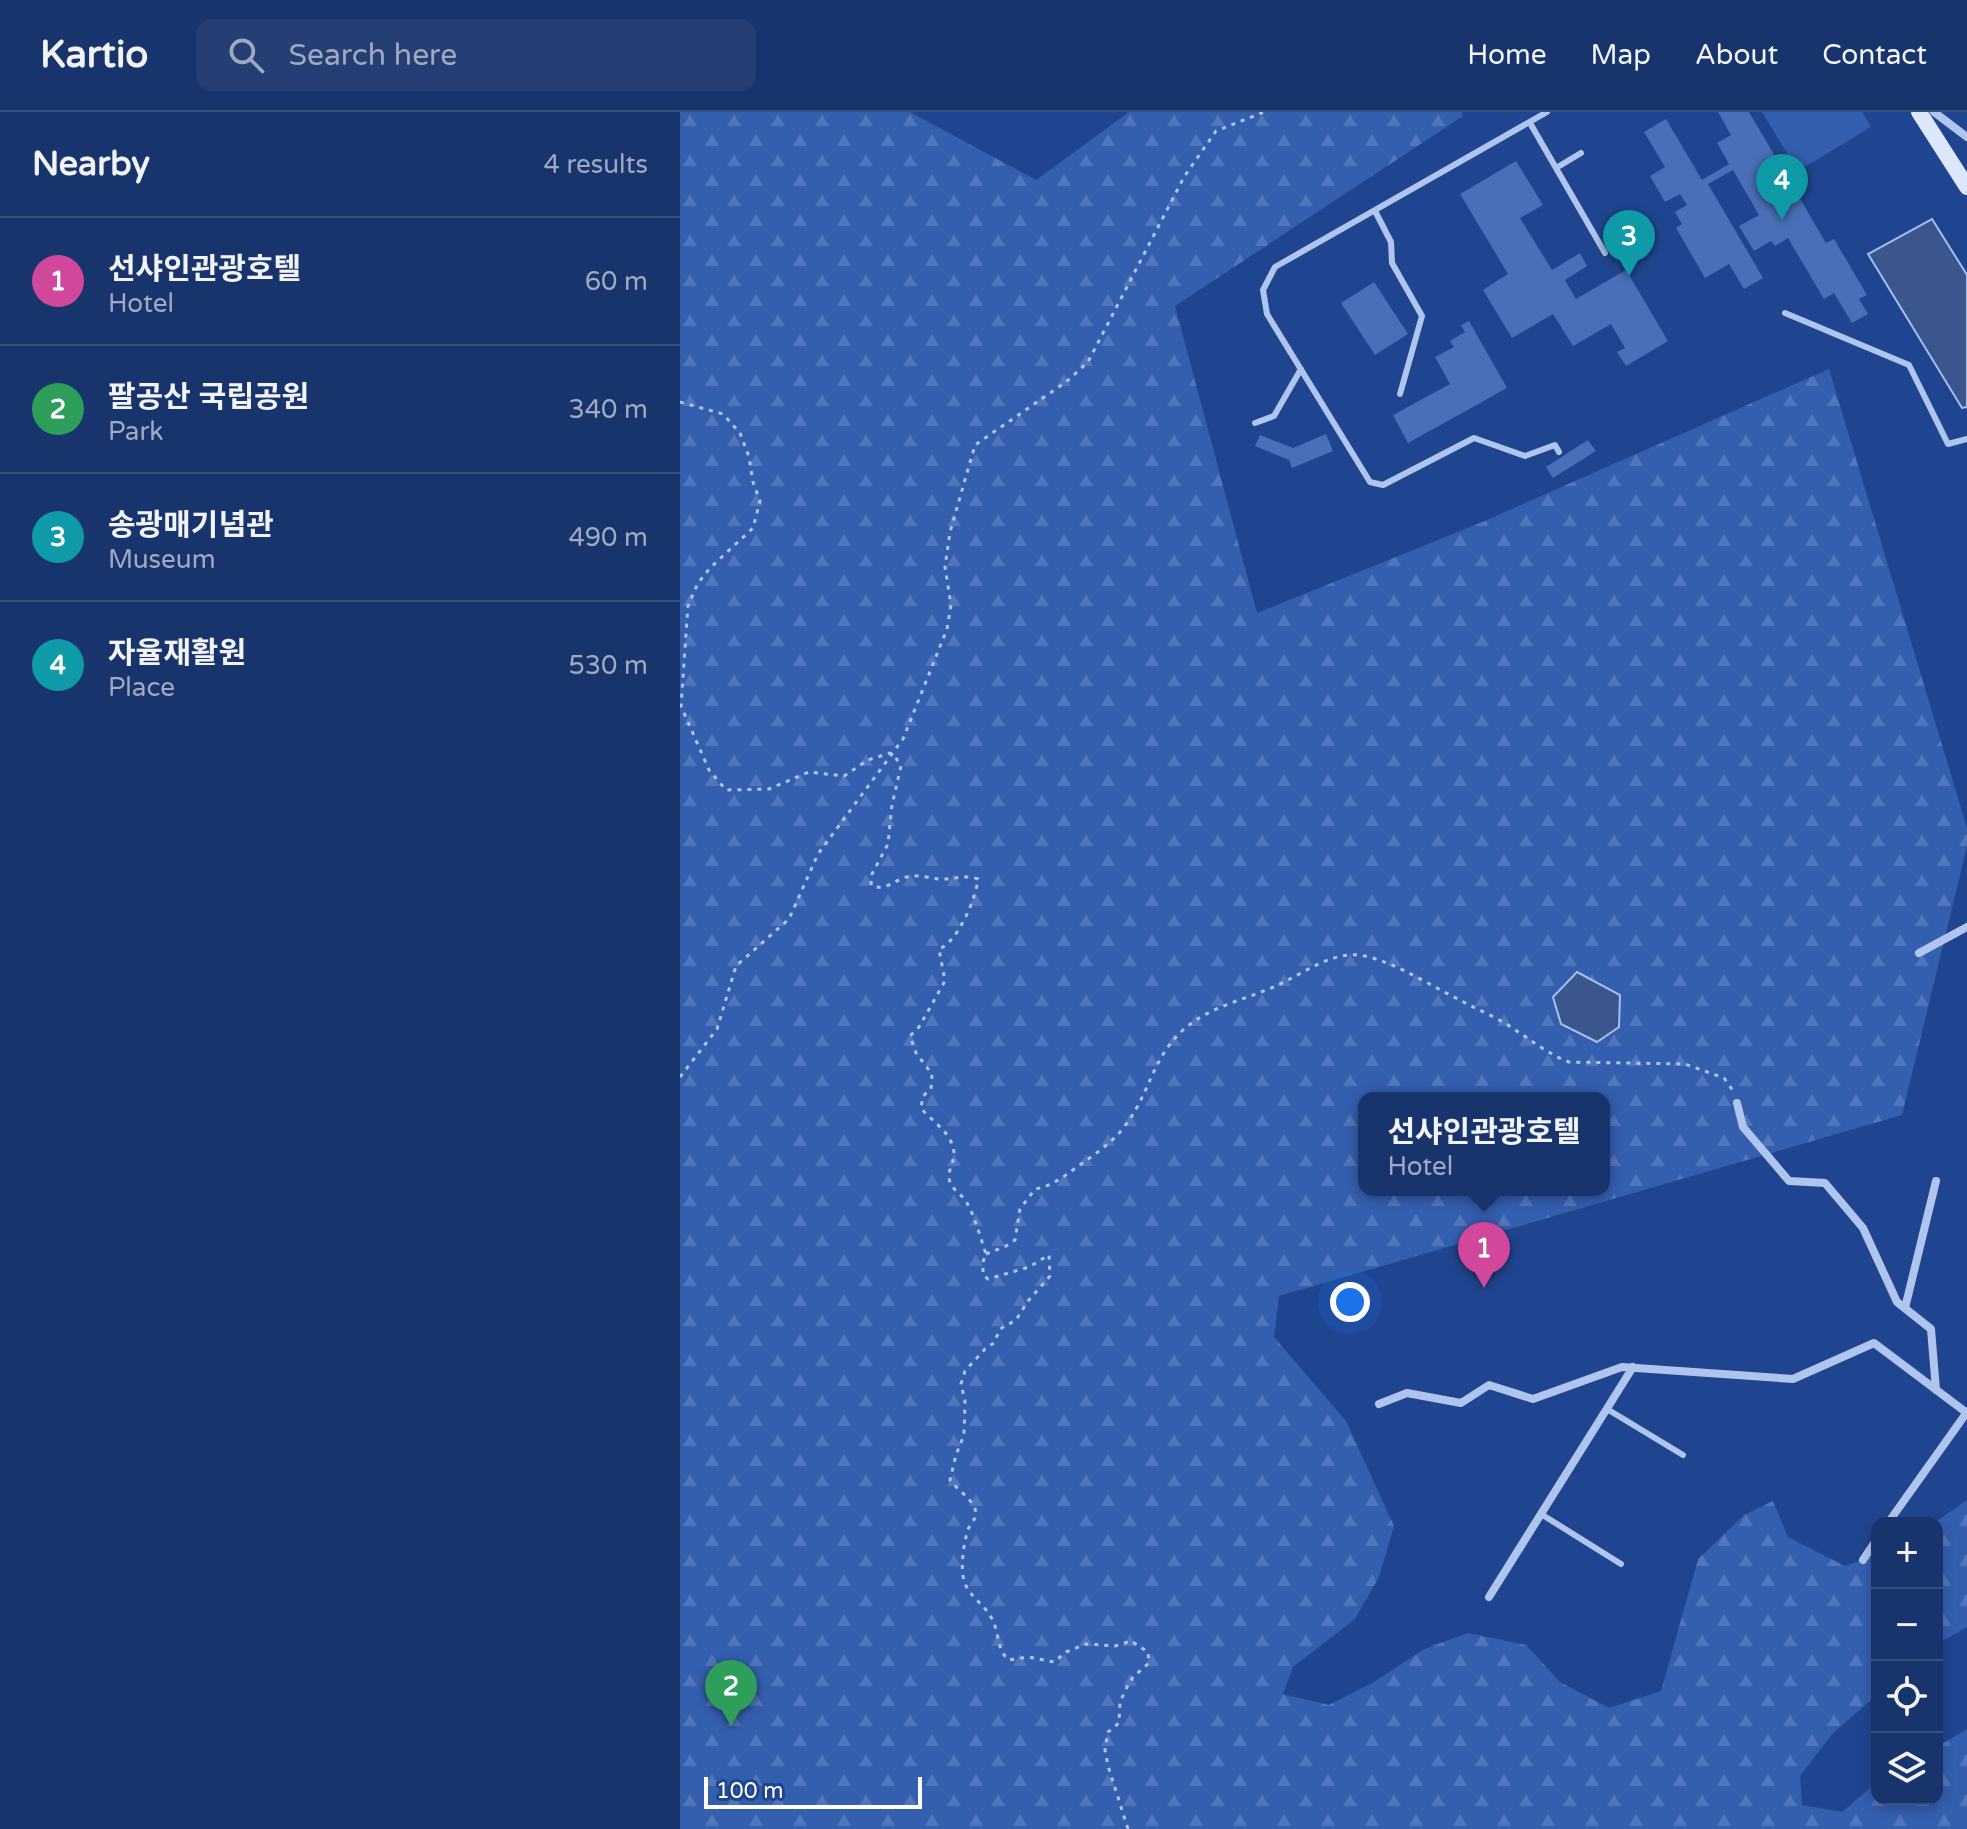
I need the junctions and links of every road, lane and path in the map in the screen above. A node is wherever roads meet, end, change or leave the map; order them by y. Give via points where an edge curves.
1 (1264, 112) edge
2 (1547, 112) edge
3 (1919, 112) edge
4 (1934, 112) edge
5 (1530, 123) junction
6 (1967, 137) edge
7 (1581, 153) dead end
8 (1556, 168) junction
9 (1967, 187) edge
10 (1375, 211) junction
11 (1605, 253) dead end
12 (1785, 313) dead end
13 (1301, 369) junction
14 (1400, 394) dead end
15 (680, 402) edge
16 (1255, 423) dead end
17 (1967, 439) edge
18 (1559, 452) dead end
19 (892, 754) junction
20 (1967, 927) edge
21 (1919, 953) dead end
22 (680, 1077) edge
23 (1737, 1103) joint
24 (1936, 1181) dead end
25 (986, 1254) junction
26 (1905, 1308) junction
27 (1633, 1367) junction
28 (1936, 1390) junction
29 (1379, 1404) dead end
30 (1607, 1409) junction
31 (1967, 1412) edge
32 (1683, 1455) dead end
33 (1541, 1514) junction
34 (1892, 1517) edge
35 (1871, 1548) edge
36 (1863, 1560) dead end
37 (1621, 1564) dead end
38 (1489, 1597) dead end
39 (1128, 1829) edge

1 - 19 path via 1216,131 1184,177 1088,362 975,445 950,532 947,629 919,703
2 - 5 lane
3 - 9 main road
4 - 6 street
5 - 8 lane
5 - 10 lane
7 - 8 lane
8 - 11 lane
10 - 13 lane via 1275,267 1263,290 1267,314
10 - 14 lane via 1391,242 1392,263 1422,316
12 - 17 lane via 1909,365 1948,444
13 - 16 lane via 1274,416
13 - 18 lane via 1370,482 1383,485 1474,438 1525,456 1555,445
15 - 19 path via 723,414 740,433 760,501 753,528 710,568 688,606 681,706 709,770 726,790 769,789 809,772 844,776 868,760
19 - 22 path via 818,854 789,919 736,966 717,1029
19 - 25 path via 901,766 888,844 871,885 878,889 908,876 978,879 959,933 939,949 945,981 910,1036 932,1074 921,1108 952,1146 949,1181 966,1201
20 - 21 street
23 - 25 path via 1724,1078 1685,1064 1569,1062 1409,972 1350,954 1197,1018 1157,1060 1144,1095 1110,1143 1048,1187 1035,1189 1020,1209 1015,1240
23 - 26 street via 1743,1127 1789,1181 1825,1183 1863,1228 1897,1302
24 - 26 street
25 - 39 path via 983,1275 988,1279 1049,1255 1050,1276 1016,1320 1000,1329 994,1343 965,1371 961,1384 964,1435 950,1480 976,1511 965,1549 964,1579 988,1611 1009,1660 1054,1662 1086,1644 1131,1641 1148,1652 1149,1663 1133,1677 1120,1702 1119,1723 1108,1732 1105,1750
26 - 28 street via 1931,1329
27 - 28 street via 1793,1379 1874,1343
27 - 29 street via 1533,1399 1489,1385 1461,1403 1407,1393
27 - 30 street
28 - 31 street
30 - 32 lane
30 - 33 street
31 - 34 street
33 - 37 lane
33 - 38 street
35 - 36 street

